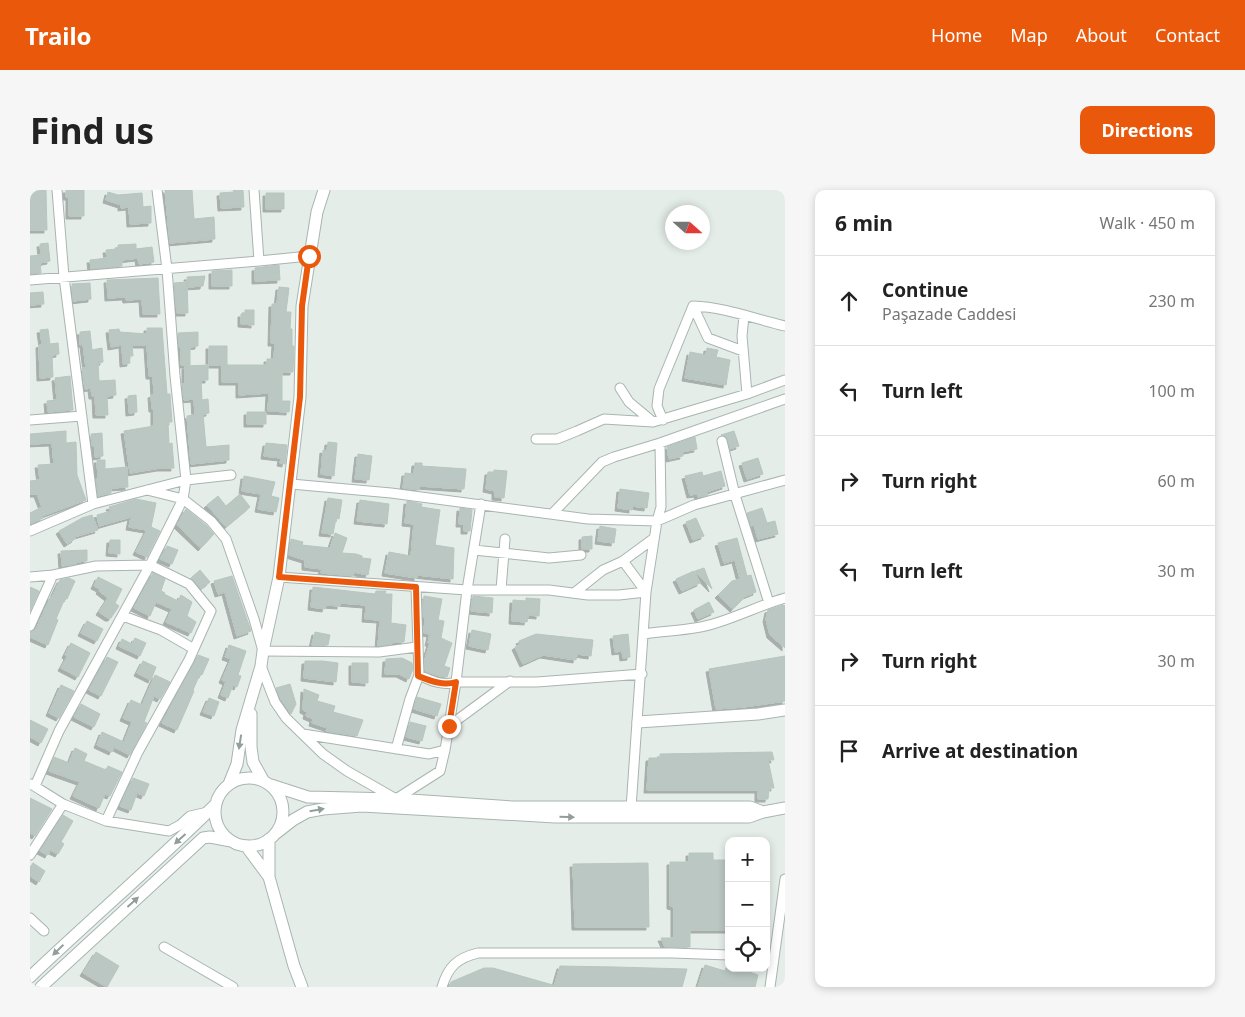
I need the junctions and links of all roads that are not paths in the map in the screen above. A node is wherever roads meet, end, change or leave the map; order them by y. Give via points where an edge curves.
1 (57, 190) edge
2 (157, 190) edge
3 (254, 190) edge
4 (324, 190) edge
5 (309, 256) junction
6 (259, 261) junction
7 (167, 269) junction
8 (64, 277) junction
9 (30, 280) edge
10 (693, 306) junction
11 (744, 316) junction
12 (785, 326) edge
13 (743, 351) junction
14 (785, 380) edge
15 (620, 388) dead end
16 (746, 394) junction
17 (785, 399) edge
18 (82, 416) junction
19 (30, 420) edge
20 (663, 420) junction
21 (653, 422) junction
22 (536, 439) dead end
23 (722, 441) dead end
24 (660, 443) junction
25 (232, 475) dead end
26 (186, 480) junction
27 (785, 480) edge
28 (291, 484) junction
29 (147, 490) junction
30 (735, 495) junction
31 (183, 499) junction
32 (94, 504) junction
33 (482, 504) junction
34 (552, 514) junction
35 (656, 521) junction
36 (30, 531) edge
37 (505, 539) dead end
38 (654, 539) junction
39 (474, 550) junction
40 (504, 553) junction
41 (581, 555) dead end
42 (623, 560) junction
43 (150, 565) junction
44 (53, 576) junction
45 (30, 577) edge
46 (279, 577) junction
47 (416, 587) junction
48 (467, 590) junction
49 (501, 590) junction
50 (646, 592) junction
51 (574, 594) junction
52 (785, 598) edge
53 (769, 603) junction
54 (123, 616) junction
55 (30, 626) edge
56 (644, 634) junction
57 (417, 647) junction
58 (194, 649) junction
59 (263, 651) junction
60 (262, 666) junction
61 (642, 674) junction
62 (418, 676) junction
63 (511, 681) junction
64 (456, 682) junction
65 (251, 700) junction
66 (785, 710) edge
67 (638, 722) junction
68 (449, 726) junction
69 (303, 734) junction
70 (396, 749) junction
71 (445, 750) junction
72 (267, 783) junction
73 (229, 784) junction
74 (33, 785) edge
75 (396, 799) junction
76 (62, 804) junction
77 (631, 808) junction
78 (785, 808) edge
79 (212, 809) junction
80 (763, 812) junction
81 (106, 821) junction
82 (272, 836) junction
83 (231, 841) junction
84 (246, 846) junction
85 (30, 855) edge
86 (270, 877) junction
87 (785, 879) edge
88 (30, 918) edge
89 (44, 930) dead end
90 (164, 947) dead end
91 (725, 955) edge
92 (770, 957) edge
93 (770, 972) edge
94 (30, 977) edge
95 (41, 987) edge
96 (233, 987) edge
97 (302, 987) edge
98 (442, 987) edge
99 (770, 987) edge

1 - 8 street
2 - 7 street
3 - 6 street
4 - 5 street
5 - 6 street
5 - 28 street via 302,306 300,397
6 - 7 street
7 - 8 street
7 - 26 street via 174,376
8 - 9 street
8 - 18 street
10 - 11 street
10 - 13 street via 708,338
10 - 20 street via 659,389 657,406
11 - 12 street
11 - 13 street
13 - 16 street
14 - 16 street
15 - 21 street via 630,402
16 - 20 street
17 - 24 street
18 - 19 street
18 - 32 street
20 - 21 street
21 - 22 street via 604,419 557,439
23 - 30 street
24 - 34 street via 602,462
24 - 35 street via 661,507
25 - 26 street
26 - 29 street
26 - 31 street
27 - 30 street
28 - 33 street
28 - 46 street
29 - 31 street
29 - 32 street
30 - 35 street via 694,505
30 - 53 street
31 - 43 street
31 - 59 street via 211,521 226,539
32 - 36 street
33 - 34 street
33 - 39 street
34 - 35 street via 588,519
35 - 38 street
37 - 40 street
38 - 42 street
38 - 50 street
39 - 40 street
39 - 48 street
40 - 41 street via 549,558
40 - 49 street
42 - 50 street
42 - 51 street via 603,570
43 - 44 street via 96,566
43 - 54 street
43 - 58 street via 188,584 211,611
44 - 45 street
44 - 55 street
46 - 47 street
46 - 59 street
47 - 48 street
47 - 57 street
48 - 49 street
48 - 64 street
49 - 51 street via 549,590
50 - 51 street
50 - 56 street
52 - 53 street
53 - 56 street via 716,624
54 - 58 street via 161,630
54 - 74 street
56 - 61 street
57 - 59 street via 379,652
57 - 62 street
58 - 81 street via 138,752
59 - 60 street
60 - 65 street
60 - 69 street via 275,702
61 - 63 street
61 - 67 street
62 - 64 street via 436,682
62 - 70 street
63 - 64 street
63 - 68 street
64 - 68 street
65 - 72 street via 253,762
65 -> 73 street via 237,764
66 - 67 street
67 - 77 street
68 - 71 street
69 - 70 street
69 - 75 street via 347,771
70 - 71 street via 429,754
71 - 75 street via 440,771
72 - 73 street via 246,778
72 - 75 street via 308,797
72 - 82 street via 281,800 283,808 283,817
73 - 79 street
74 - 76 street
75 - 77 street via 512,808
76 - 81 street
76 - 85 street
77 - 80 street via 750,807
78 - 80 street
79 - 81 street via 190,816 169,831
79 - 83 street via 224,836
79 -> 94 street
82 -> 80 street via 307,812 362,806 571,817 749,817
82 - 84 street via 262,844
82 - 86 street
83 - 84 street
95 -> 83 street via 204,838
84 - 86 street
86 - 97 street
87 - 92 street
88 - 89 street
90 - 96 street
91 - 98 street via 478,953 464,956 456,962
93 - 99 street

